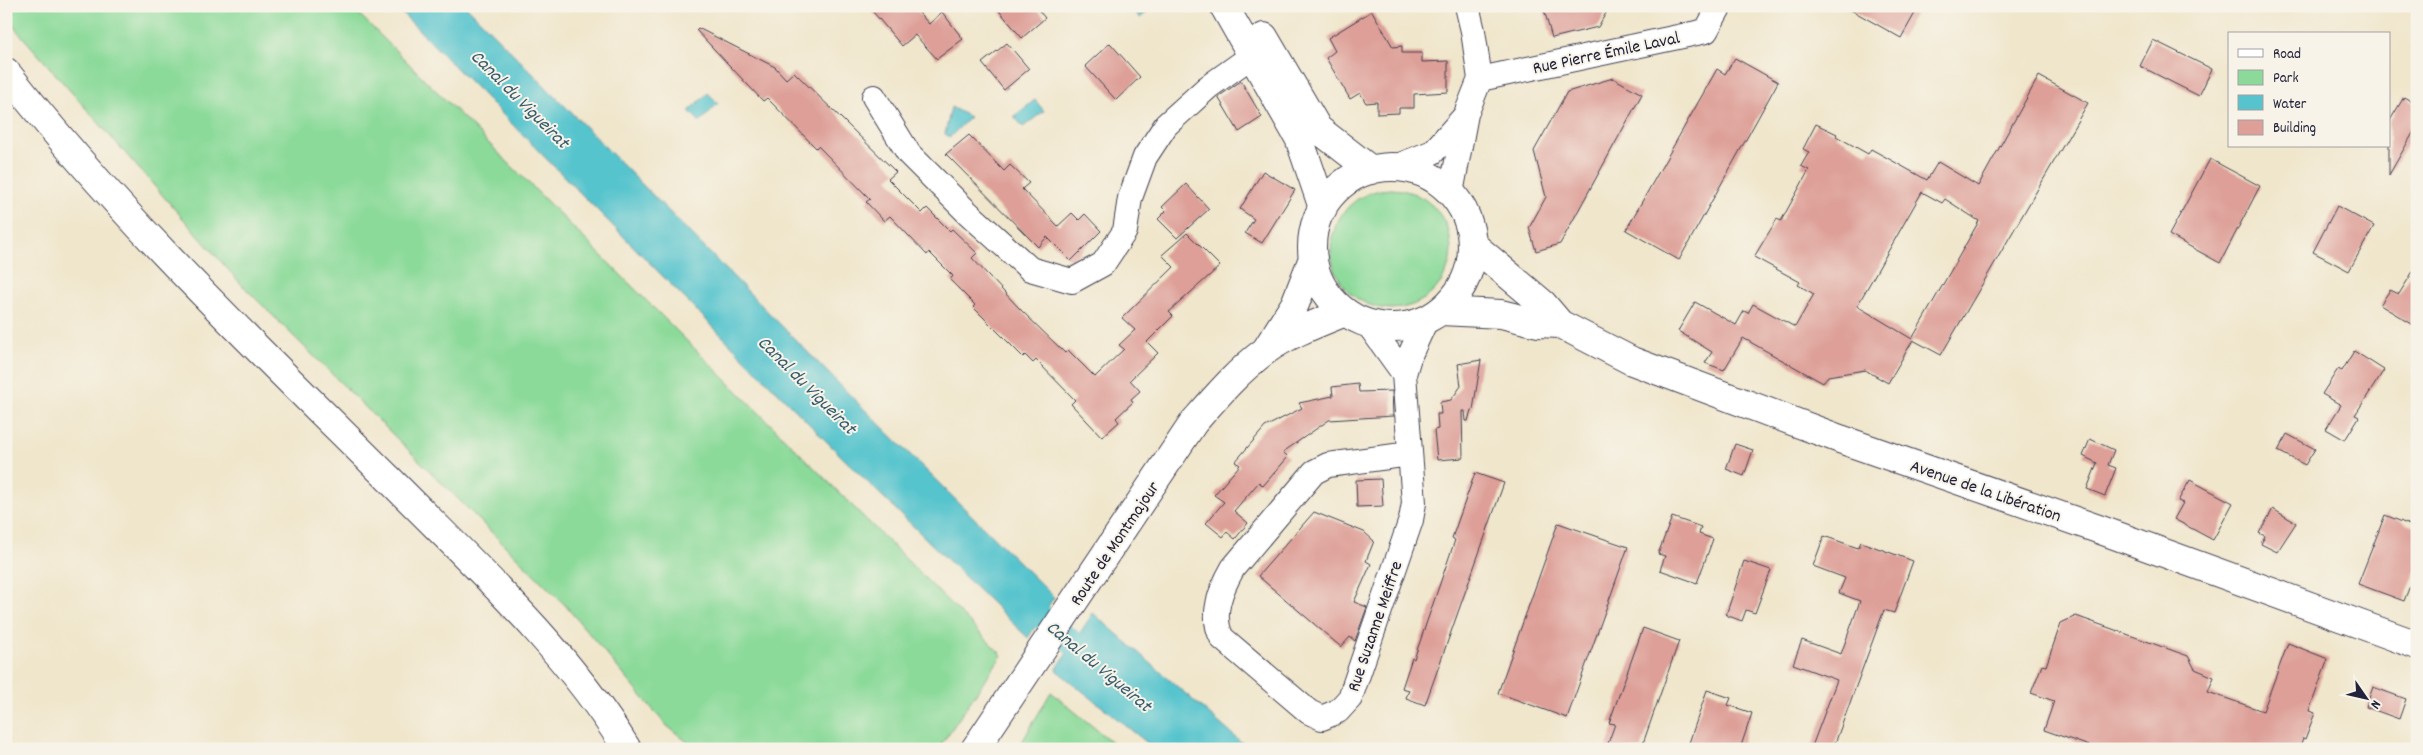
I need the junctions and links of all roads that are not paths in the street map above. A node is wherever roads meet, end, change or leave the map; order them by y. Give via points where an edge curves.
1 (1224, 6) edge
2 (1234, 6) edge
3 (1246, 6) edge
4 (1467, 6) edge
5 (1720, 6) edge
6 (1261, 46) junction
7 (6, 72) edge
8 (1480, 79) junction
9 (874, 97) dead end
10 (1466, 114) junction
11 (1383, 168) junction
12 (1451, 193) junction
13 (1323, 208) junction
14 (1473, 245) junction
15 (1313, 258) junction
16 (1434, 316) junction
17 (1356, 318) junction
18 (1560, 324) junction
19 (1266, 350) junction
20 (1404, 374) junction
21 (1410, 454) junction
22 (2417, 645) edge
23 (626, 749) edge
24 (975, 749) edge

1 - 6 main road
2 - 6 main road
3 - 6 main road
4 - 8 street
5 - 8 street, Rue Pierre Émile Laval via 1706,31
6 - 9 street via 1166,125 1145,157 1130,198 1125,231 1103,264 1072,281 1030,268 967,212 909,154
6 - 11 main road via 1318,129
6 - 13 main road via 1299,138
7 - 23 main road via 84,165 240,332 508,598 581,682
8 - 10 street
10 - 11 street via 1433,152
10 - 12 street
11 - 12 main road via 1416,170
11 - 13 main road via 1352,178 1335,191
12 - 14 main road via 1463,208
13 - 15 main road via 1314,232
14 - 16 main road via 1470,270 1459,293
14 - 18 main road, Avenue de la Libération via 1543,304
15 - 17 main road via 1318,278 1329,297
15 - 19 main road, Route de Montmajour via 1295,304
16 - 17 main road via 1394,327
16 - 18 main road, Avenue de la Libération via 1501,314 1538,323
16 - 20 street, Rue Suzanne Meiffre via 1409,357
17 - 19 main road, Route de Montmajour via 1308,327
17 - 20 street
18 - 22 main road, Avenue de la Libération via 1632,361 1813,429
19 - 24 main road, Route de Montmajour via 1235,376 1194,422
20 - 21 street, Rue Suzanne Meiffre
21 - 21 street, Rue Suzanne Meiffre via 1414,503 1411,520 1350,698 1338,711 1322,718 1309,712 1222,638 1216,615 1224,583 1314,472 1328,465

